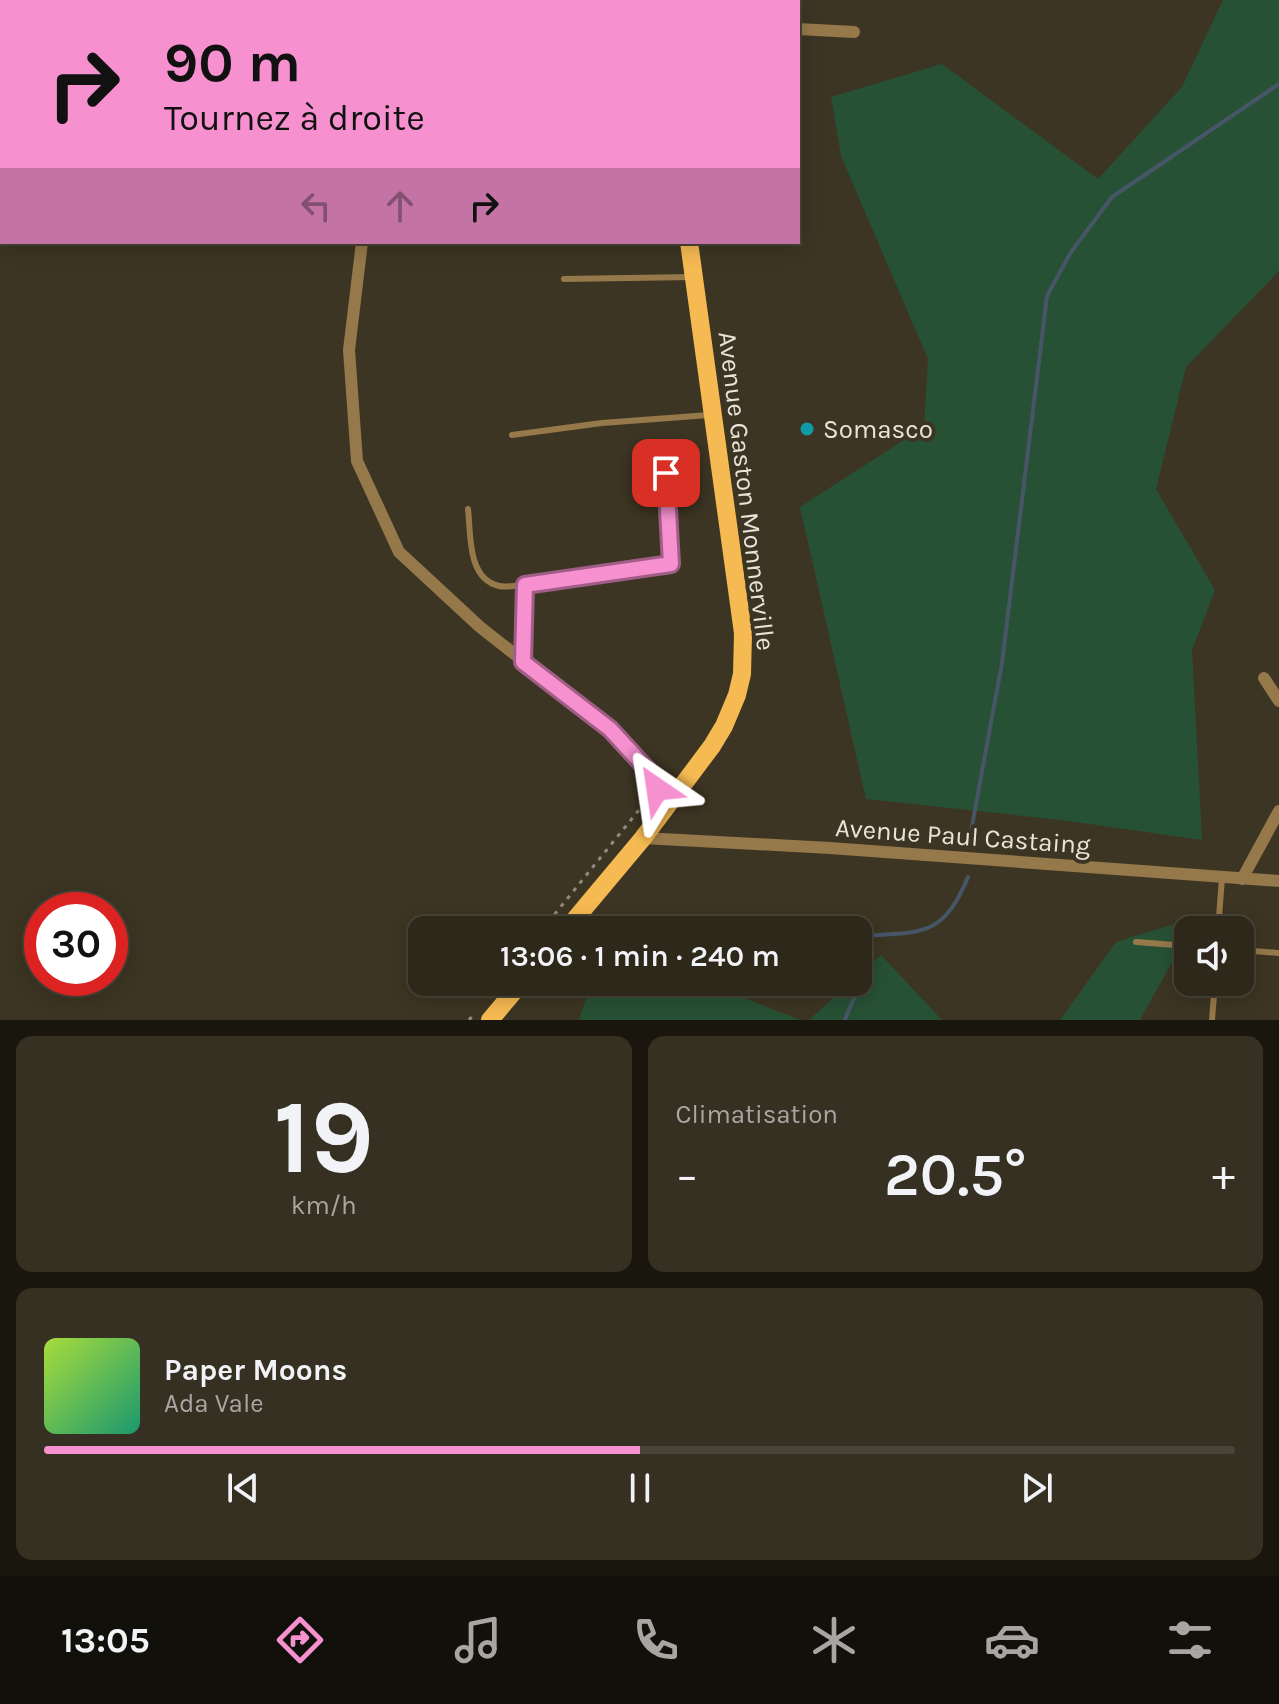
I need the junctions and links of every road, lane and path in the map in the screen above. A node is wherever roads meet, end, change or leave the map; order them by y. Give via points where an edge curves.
1 (800, 29) edge
2 (854, 32) dead end
3 (362, 244) edge
4 (689, 244) edge
5 (694, 277) junction
6 (564, 279) dead end
7 (712, 415) junction
8 (512, 435) dead end
9 (666, 473) dead end
10 (468, 509) dead end
11 (525, 585) junction
12 (523, 662) junction
13 (1264, 678) dead end
14 (1279, 701) edge
15 (657, 789) junction
16 (666, 806) junction
17 (1279, 811) edge
18 (643, 838) junction
19 (1222, 877) junction
20 (1242, 879) junction
21 (1279, 881) edge
22 (553, 916) edge
23 (578, 916) edge
24 (1219, 916) edge
25 (1136, 942) dead end
26 (1174, 945) edge
27 (1254, 951) edge
28 (1279, 953) edge
29 (510, 996) edge
30 (1214, 996) edge
31 (490, 1020) edge
32 (1212, 1020) edge

1 - 2 street
3 - 12 street via 349,350 357,461 399,552
4 - 5 main road, Avenue Gaston Monnerville
5 - 6 lane
5 - 7 main road, Avenue Gaston Monnerville
7 - 8 lane
7 - 16 main road, Avenue Gaston Monnerville via 743,633 742,674 724,726
9 - 11 lane via 671,564
10 - 11 lane via 480,575 498,586
11 - 12 lane
12 - 15 street via 610,729 655,778
13 - 14 street
15 - 16 street
15 - 22 path
16 - 18 main road, Avenue Gaston Monnerville
17 - 20 street
18 - 19 street, Avenue Paul Castaing
18 - 23 main road, Avenue Gaston Monnerville
19 - 20 street, Avenue Paul Castaing
19 - 24 lane
20 - 21 street, Avenue Paul Castaing
25 - 26 lane
27 - 28 lane
29 - 31 main road
30 - 32 lane

